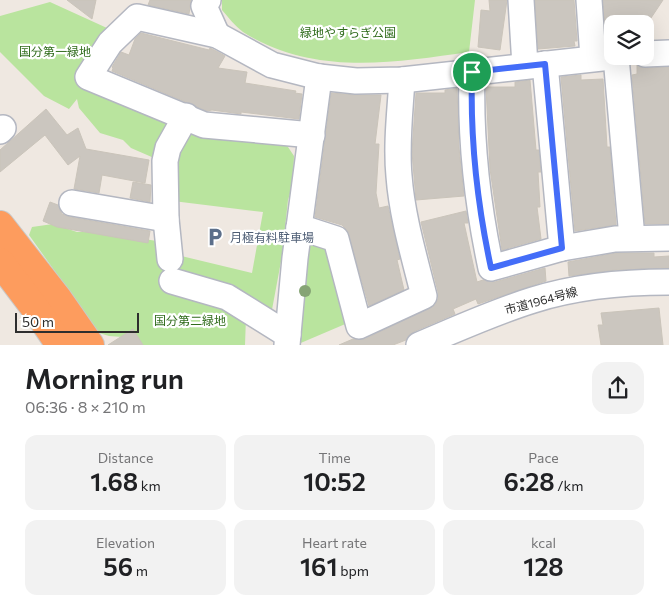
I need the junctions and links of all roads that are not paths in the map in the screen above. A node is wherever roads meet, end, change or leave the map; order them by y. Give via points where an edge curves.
1 (208, 0) edge
2 (521, 0) edge
3 (589, 0) edge
4 (216, 35) junction
5 (604, 41) edge
6 (669, 53) edge
7 (654, 54) edge
8 (604, 58) edge
9 (535, 65) junction
10 (611, 65) edge
11 (472, 72) junction
12 (319, 77) junction
13 (402, 80) junction
14 (186, 116) junction
15 (312, 135) junction
16 (72, 203) dead end
17 (166, 219) junction
18 (0, 225) edge
19 (299, 227) junction
20 (632, 238) junction
21 (669, 238) edge
22 (562, 248) junction
23 (0, 262) edge
24 (669, 282) edge
25 (287, 340) edge
26 (60, 345) edge
27 (90, 345) edge
28 (419, 345) edge

1 - 4 street via 204,6
2 - 9 street
3 - 5 street
4 - 12 street via 272,65
4 - 14 street via 137,17 110,43 88,77
6 - 7 street
8 - 9 street
9 - 11 street
9 - 22 street
10 - 20 street
11 - 13 street
11 - 22 street via 471,119 476,189 491,268
12 - 13 street via 356,81
12 - 15 street
13 - 19 street via 399,175 402,204 424,296 358,326 336,239
14 - 15 street via 204,124
14 - 17 street via 168,148 165,161
15 - 19 street
16 - 17 street
17 - 25 street via 171,270 227,297
18 - 27 highway
19 - 25 street
20 - 21 street
20 - 22 street
23 - 26 highway
24 - 28 street, 市道1964号線 via 625,283 535,299

